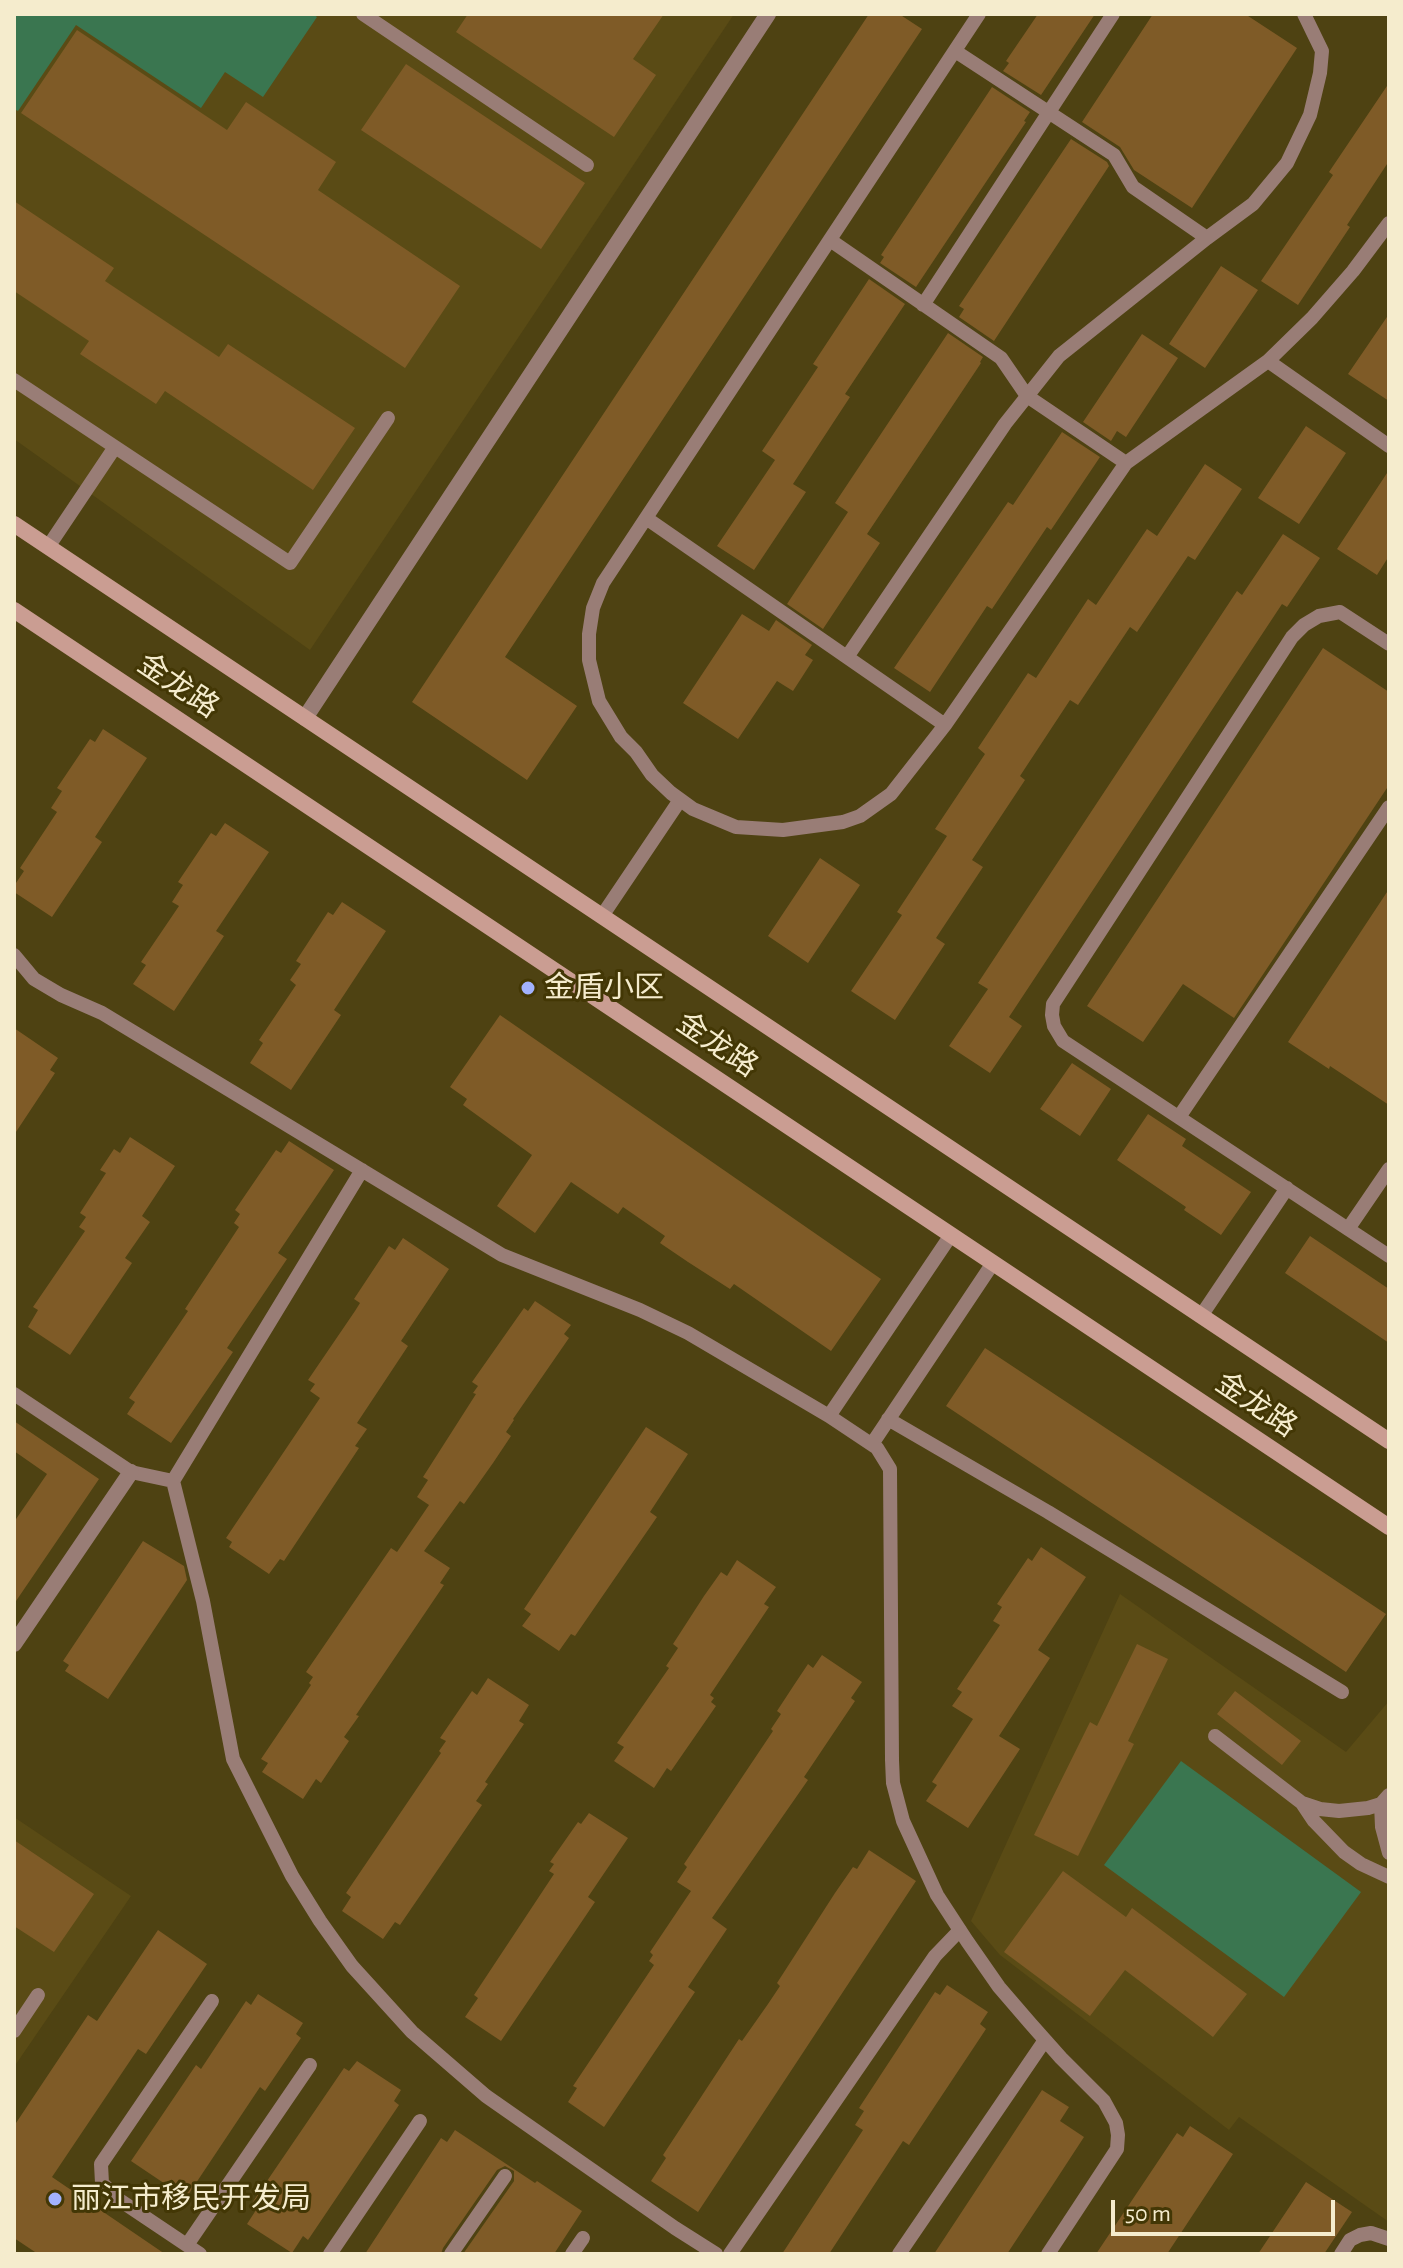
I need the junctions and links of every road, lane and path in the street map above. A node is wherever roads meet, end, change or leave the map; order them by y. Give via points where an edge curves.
1 (363, 14) edge
2 (768, 14) edge
3 (979, 14) edge
4 (1113, 14) edge
5 (1304, 14) edge
6 (955, 51) junction
7 (1049, 112) junction
8 (587, 165) dead end
9 (1389, 223) edge
10 (1207, 238) junction
11 (830, 240) junction
12 (923, 305) junction
13 (1268, 361) junction
14 (14, 380) edge
15 (1027, 396) junction
16 (388, 418) dead end
17 (1389, 446) edge
18 (115, 447) junction
19 (1126, 463) junction
20 (646, 518) junction
21 (14, 524) edge
22 (48, 547) junction
23 (14, 610) edge
24 (1389, 644) edge
25 (847, 657) junction
26 (305, 718) junction
27 (945, 725) junction
28 (680, 800) junction
29 (1389, 807) edge
30 (602, 916) junction
31 (14, 955) edge
32 (1179, 1117) junction
33 (1389, 1169) edge
34 (362, 1170) junction
35 (1287, 1188) junction
36 (1348, 1229) junction
37 (951, 1235) junction
38 (1389, 1256) edge
39 (993, 1263) junction
40 (1201, 1316) junction
41 (14, 1394) edge
42 (829, 1416) junction
43 (888, 1419) junction
44 (1389, 1441) edge
45 (872, 1444) junction
46 (131, 1472) junction
47 (173, 1481) junction
48 (1389, 1527) edge
49 (14, 1644) edge
50 (1342, 1692) dead end
51 (1215, 1736) dead end
52 (1385, 1799) edge
53 (1302, 1803) junction
54 (1389, 1853) edge
55 (1389, 1877) edge
56 (960, 1930) junction
57 (38, 1995) dead end
58 (212, 2001) dead end
59 (14, 2031) edge
60 (1045, 2040) junction
61 (310, 2065) dead end
62 (420, 2121) dead end
63 (505, 2176) dead end
64 (583, 2238) dead end
65 (1389, 2239) edge
66 (187, 2245) junction
67 (200, 2254) edge
68 (330, 2254) edge
69 (451, 2254) edge
70 (572, 2254) edge
71 (716, 2254) edge
72 (730, 2254) edge
73 (899, 2254) edge
74 (1048, 2254) edge
75 (1341, 2254) edge

1 - 8 lane
2 - 26 street
3 - 6 lane
4 - 7 lane
5 - 10 lane via 1322,51 1300,140 1253,204
6 - 7 lane
6 - 11 lane
7 - 10 lane via 1114,155 1133,187
7 - 12 lane
9 - 13 lane via 1312,318
10 - 15 lane via 1059,356
11 - 12 lane
11 - 20 lane
12 - 15 lane via 1001,358
13 - 17 lane
13 - 19 lane
14 - 18 lane
15 - 19 lane
15 - 25 lane
16 - 18 lane via 290,563
18 - 22 lane
19 - 27 lane
20 - 25 lane
20 - 28 lane via 603,583 591,621 589,660 609,720 652,775
21 - 22 main road, 金龙路
22 - 26 main road, 金龙路
23 - 37 main road, 金龙路
24 - 32 lane via 1340,612 1319,616 1292,637 1053,1004 1054,1026 1063,1041
25 - 27 lane
26 - 30 main road, 金龙路
27 - 28 lane via 891,794 843,822 783,830 748,828 714,819
28 - 30 lane
29 - 32 lane
30 - 40 main road, 金龙路
31 - 34 lane via 34,979 102,1013
32 - 35 lane
33 - 36 lane
34 - 42 lane via 502,1255 688,1333
34 - 47 lane
35 - 36 lane
35 - 40 lane
36 - 38 lane
37 - 39 main road, 金龙路
37 - 42 lane
39 - 43 lane
39 - 48 main road, 金龙路
40 - 44 main road, 金龙路
41 - 46 lane
42 - 45 lane
43 - 45 lane
43 - 50 lane
45 - 56 lane via 890,1469 893,1783 922,1866
46 - 47 lane
46 - 49 street
47 - 71 lane via 203,1601 233,1759 320,1921 381,2000 448,2065
51 - 53 lane
52 - 53 lane via 1368,1808 1339,1811
52 - 54 lane via 1382,1827
53 - 55 lane via 1344,1852
56 - 60 lane
56 - 72 lane via 935,1956
57 - 59 lane
58 - 66 lane via 101,2164 102,2183 118,2199
60 - 73 lane
60 - 74 lane via 1104,2101 1118,2135 1117,2149
61 - 66 lane
62 - 68 lane
63 - 69 lane
64 - 70 lane
65 - 75 lane via 1360,2235
66 - 67 lane

